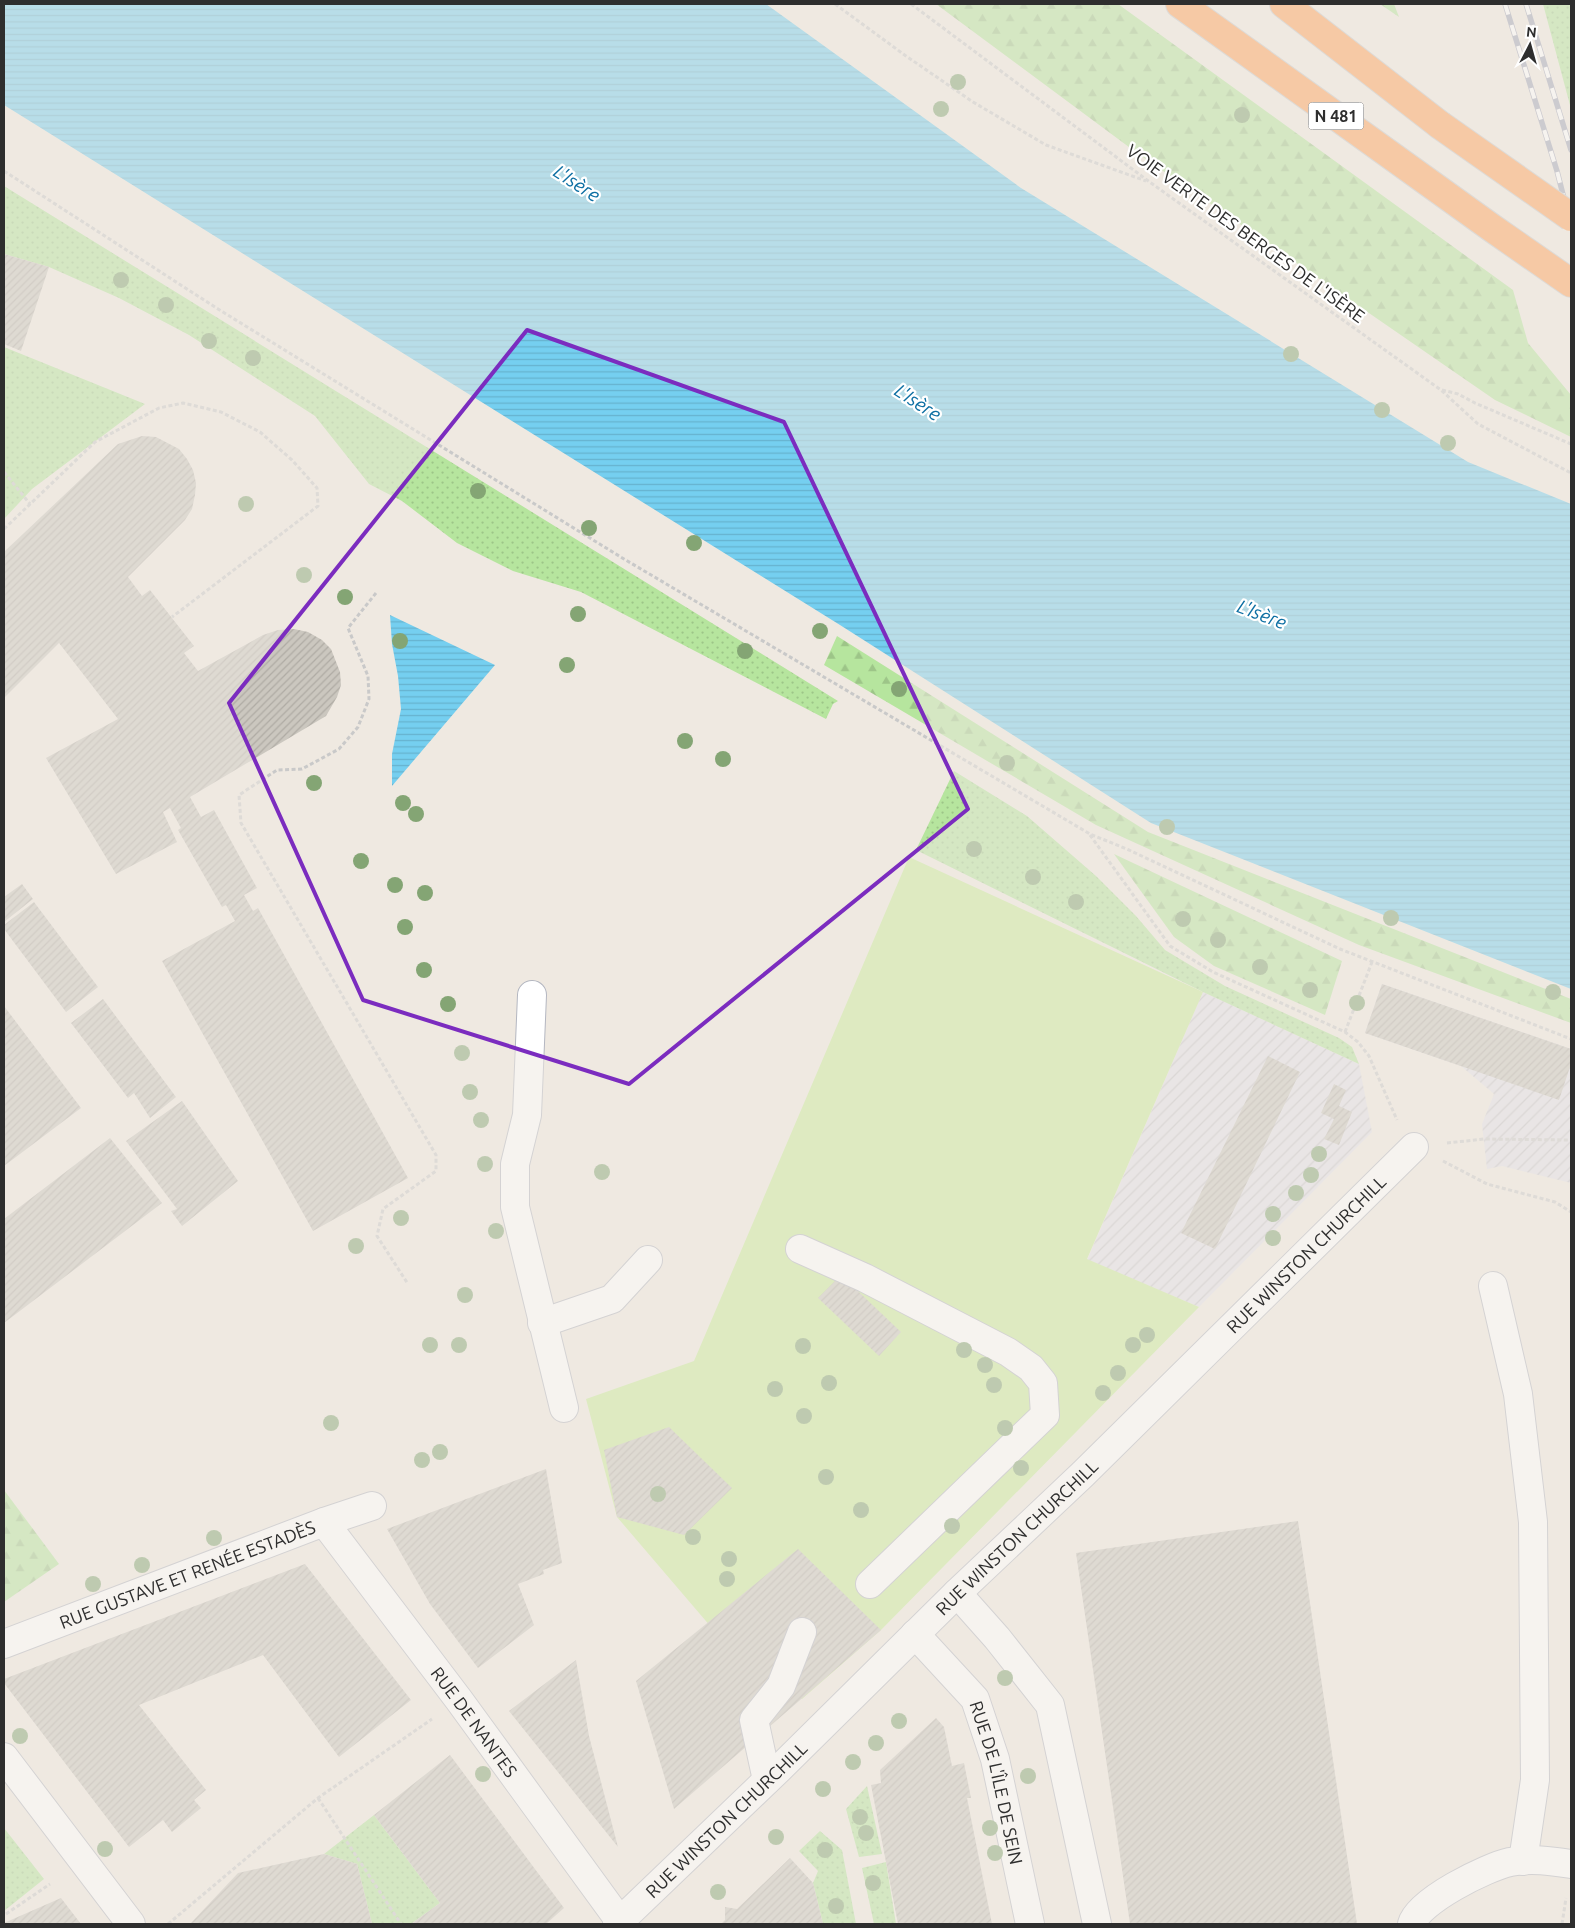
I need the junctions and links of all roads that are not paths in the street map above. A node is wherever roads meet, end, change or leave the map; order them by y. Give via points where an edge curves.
1 (1180, 4) edge
2 (1284, 4) edge
3 (1571, 217) edge
4 (1571, 283) edge
5 (532, 994) dead end
6 (1414, 1147) road end
7 (800, 1249) dead end
8 (648, 1260) dead end
9 (1493, 1286) dead end
10 (542, 1323) junction
11 (564, 1408) dead end
12 (372, 1506) dead end
13 (324, 1522) junction
14 (870, 1584) dead end
15 (957, 1593) junction
16 (802, 1632) dead end
17 (915, 1634) junction
18 (4, 1644) edge
19 (4, 1758) edge
20 (767, 1780) junction
21 (1523, 1861) junction
22 (1571, 1864) edge
23 (620, 1923) edge
24 (130, 1924) edge
25 (1030, 1924) edge
26 (1097, 1924) edge
27 (1412, 1924) edge

1 - 4 highway, N 481
2 - 3 highway, bridge via 1440,125
5 - 10 street via 527,1115 515,1164 515,1207
6 - 15 street, RUE WINSTON CHURCHILL via 1083,1474
7 - 14 street via 1008,1352 1031,1368 1043,1383 1044,1415
8 - 10 street via 612,1299
9 - 21 street via 1518,1394 1533,1522 1535,1780
10 - 11 street
12 - 13 street, RUE GUSTAVE ET RENÉE ESTADÈS
13 - 18 street, RUE GUSTAVE ET RENÉE ESTADÈS
13 - 23 street, RUE DE NANTES via 459,1700
15 - 17 street, RUE WINSTON CHURCHILL
15 - 26 street via 998,1638 1050,1705
16 - 20 street via 781,1686 754,1720
17 - 20 street, RUE WINSTON CHURCHILL
17 - 25 street, RUE DE L'ÎLE DE SEIN via 975,1699 995,1759
19 - 24 street
20 - 23 street, RUE WINSTON CHURCHILL
21 - 22 street
21 - 27 street via 1487,1870 1435,1898

